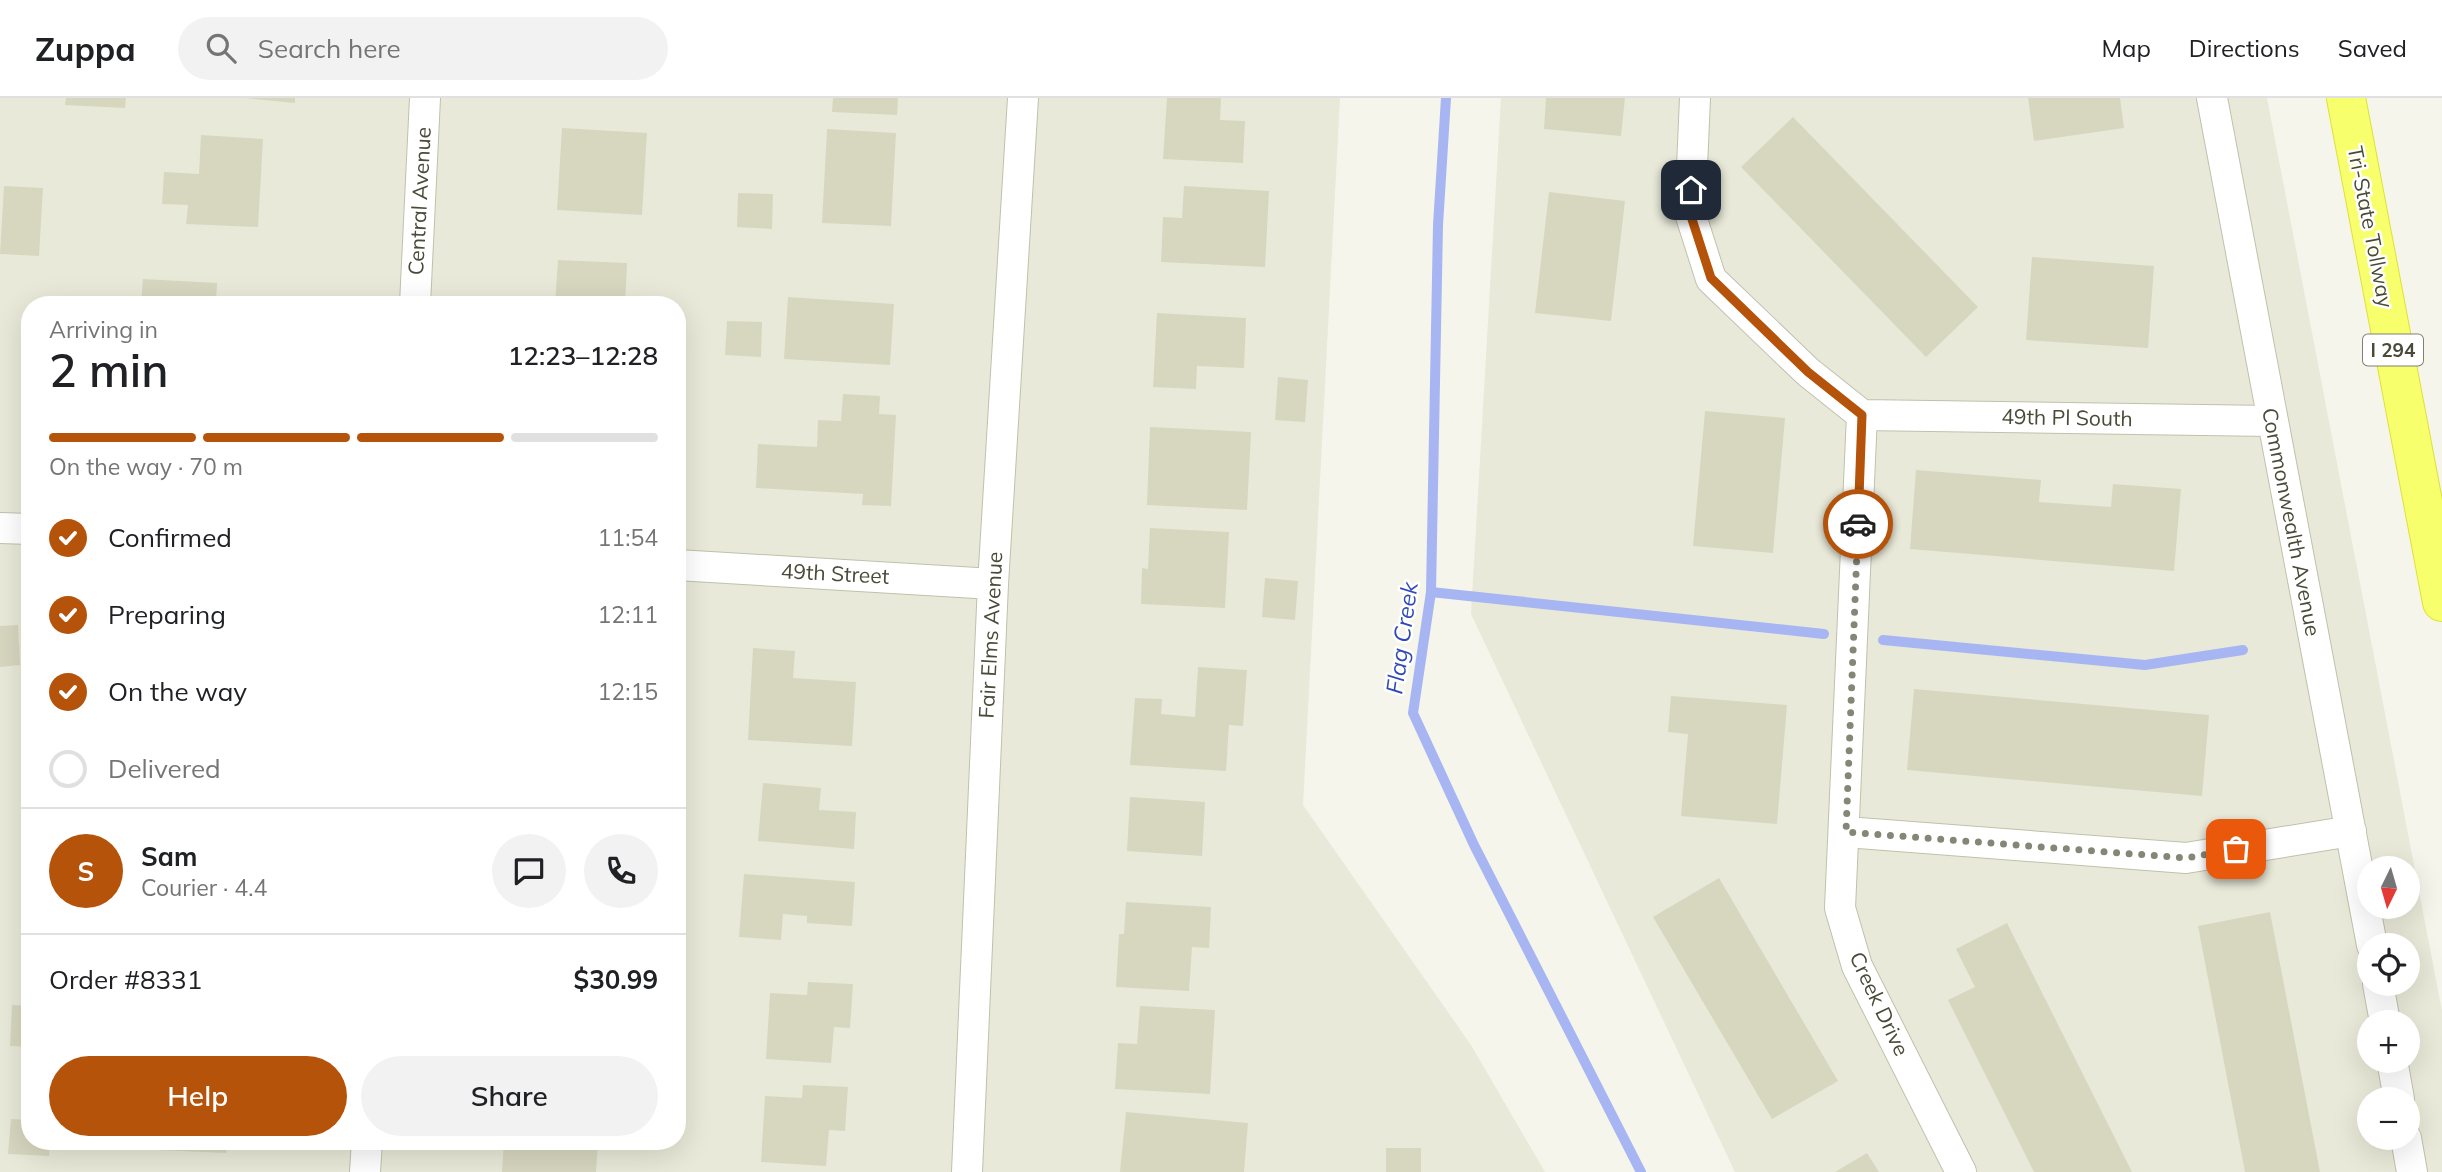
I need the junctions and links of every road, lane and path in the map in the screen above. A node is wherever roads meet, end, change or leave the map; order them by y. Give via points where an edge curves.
1 (425, 98) edge
2 (1023, 98) edge
3 (1695, 98) edge
4 (2212, 98) edge
5 (2346, 98) edge
6 (415, 296) edge
7 (1862, 415) junction
8 (2271, 421) junction
9 (0, 528) edge
10 (21, 529) edge
11 (686, 566) edge
12 (993, 584) junction
13 (2442, 603) edge
14 (2351, 831) junction
15 (1846, 832) junction
16 (2370, 933) edge
17 (366, 1150) edge
18 (2408, 1150) edge
19 (365, 1172) edge
20 (967, 1172) edge
21 (1961, 1172) edge
22 (2412, 1172) edge

1 - 6 street, Central Avenue
2 - 12 street, Fair Elms Avenue
3 - 7 street via 1690,213 1711,278 1808,372
4 - 8 street, Commonwealth Avenue
5 - 13 highway, Tri-State Tollway / I 294
7 - 8 street, 49th Pl South
7 - 15 street, Creek Drive
8 - 14 street, Commonwealth Avenue
9 - 10 street
11 - 12 street, 49th Street
12 - 20 street, Fair Elms Avenue
14 - 15 street via 2186,858
14 - 16 street, Commonwealth Avenue
15 - 21 street, Creek Drive via 1840,908 1857,966
17 - 19 street
18 - 22 street

